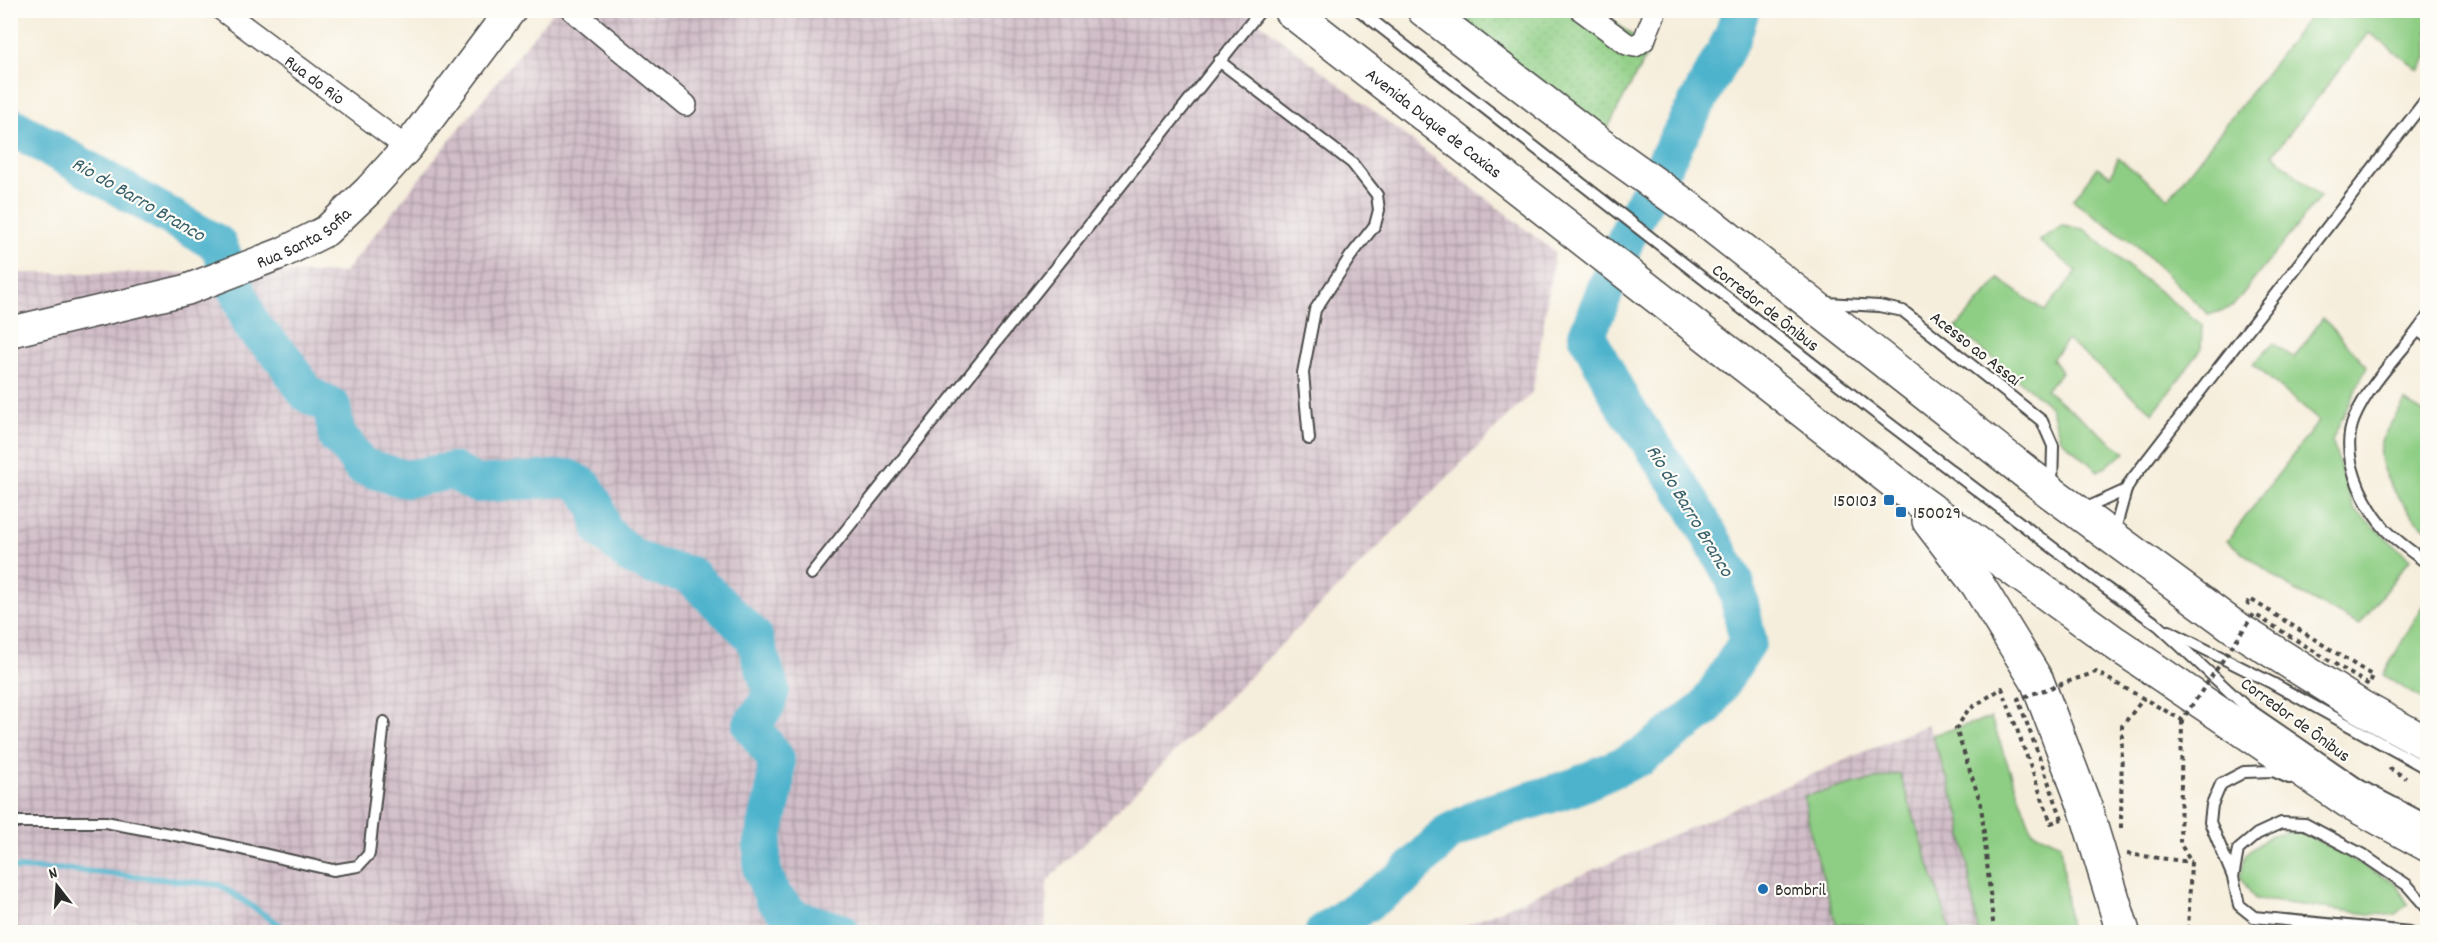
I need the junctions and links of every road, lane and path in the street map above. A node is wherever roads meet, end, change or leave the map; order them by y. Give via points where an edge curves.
1 (222, 10) edge
2 (511, 10) edge
3 (572, 10) edge
4 (1261, 10) edge
5 (1290, 10) edge
6 (1359, 10) edge
7 (1424, 10) edge
8 (1581, 10) edge
9 (1656, 10) edge
10 (1219, 61) junction
11 (2427, 97) edge
12 (686, 105) dead end
13 (407, 148) junction
14 (1811, 302) junction
15 (2427, 316) edge
16 (2418, 330) junction
17 (10, 332) edge
18 (2427, 338) edge
19 (1309, 439) dead end
20 (2126, 490) junction
21 (1908, 493) junction
22 (2065, 502) junction
23 (2113, 538) junction
24 (2427, 564) edge
25 (811, 574) dead end
26 (2250, 599) dead end
27 (2158, 625) junction
28 (2144, 698) junction
29 (2182, 720) junction
30 (384, 722) dead end
31 (2427, 744) edge
32 (2427, 769) edge
33 (2374, 815) junction
34 (2427, 821) edge
35 (10, 822) edge
36 (2121, 830) dead end
37 (2427, 845) edge
38 (2120, 853) dead end
39 (2191, 862) junction
40 (2233, 877) junction
41 (2427, 909) edge
42 (2120, 930) edge
43 (1994, 933) edge
44 (2188, 933) edge
45 (2410, 933) edge

1 - 13 street, Rua do Rio
2 - 13 street, Rua Santa Sofia
3 - 12 street
4 - 10 lane
5 - 21 highway, Avenida Duque de Caxias
6 - 27 lane, Corredor de Ônibus via 1896,429
7 - 14 highway
8 - 9 street via 1617,38 1635,46 1644,40
10 - 19 lane via 1352,163 1377,195 1375,225 1315,310 1303,373
10 - 25 lane
11 - 20 lane
13 - 17 street, Rua Santa Sofia via 326,231 282,253 186,290
14 - 22 highway
14 - 22 lane, Acesso ao Assaí via 1879,306 1903,312 2024,406 2042,421 2054,446
15 - 16 lane
16 - 18 lane
16 - 24 lane via 2372,388 2353,421 2349,444 2364,501 2386,530
20 - 22 lane
20 - 23 lane
21 - 33 highway via 2115,643
21 - 42 highway via 1978,585 2037,681 2085,807
22 - 23 highway
23 - 31 highway via 2233,626
26 - 29 path, bridge via 2373,676 2369,685 2254,614
27 - 32 lane, Corredor de Ônibus
27 - 34 lane, Corredor de Ônibus via 2246,707 2361,786
28 - 29 path, bridge
28 - 36 path via 2122,726
28 - 43 path, bridge via 2096,672 2018,699 2062,819 2051,823 2002,688 1968,710 1959,721 1956,729 1981,804
29 - 39 path via 2180,843
30 - 35 lane via 369,854 358,866 333,870 105,822
33 - 37 highway
33 - 40 lane via 2273,771 2244,772 2221,784 2210,822
38 - 39 path
39 - 44 path
40 - 41 lane via 2238,850 2257,834 2281,823 2305,824 2363,855 2407,885
40 - 45 lane via 2239,905 2254,916

